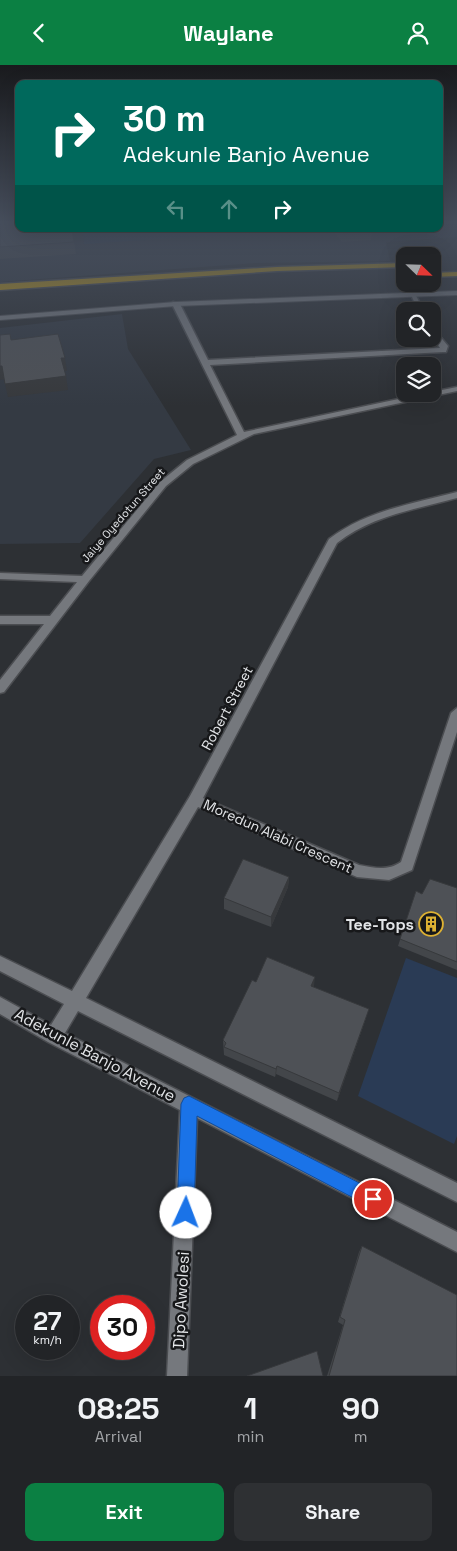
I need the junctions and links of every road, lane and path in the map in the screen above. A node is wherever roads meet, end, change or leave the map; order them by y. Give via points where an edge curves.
1 (57, 283) edge
2 (210, 283) edge
3 (0, 287) edge
4 (412, 293) joint
5 (441, 293) edge
6 (457, 293) edge
7 (0, 297) edge
8 (417, 302) edge
9 (176, 304) junction
10 (0, 318) edge
11 (441, 342) edge
12 (204, 363) junction
13 (457, 389) edge
14 (241, 435) junction
15 (457, 495) edge
16 (0, 575) edge
17 (85, 579) junction
18 (0, 620) edge
19 (55, 620) junction
20 (0, 689) edge
21 (457, 713) edge
22 (195, 800) junction
23 (0, 963) edge
24 (74, 1000) junction
25 (0, 1005) edge
26 (54, 1036) junction
27 (189, 1104) junction
28 (457, 1193) edge
29 (457, 1242) edge
30 (177, 1376) edge

1 - 3 highway
2 - 7 highway
4 - 8 street
4 - 9 street
5 - 6 street
9 - 10 street
9 - 12 street
11 - 12 street via 443,350
12 - 14 street
13 - 14 street, Jaiye Oyedotun Street
14 - 17 street, Jaiye Oyedotun Street via 190,462 163,484
15 - 22 street, Robert Street via 357,525 333,541
16 - 17 street
17 - 19 street, Jaiye Oyedotun Street
18 - 19 street
19 - 20 street, Jaiye Oyedotun Street
21 - 22 street, Moredun Alabi Crescent via 407,866 398,873 377,875 357,871
22 - 24 street, Robert Street
23 - 24 street
24 - 26 street, Robert Street
24 - 28 street
25 - 26 street, Adekunle Banjo Avenue
26 - 27 street, Adekunle Banjo Avenue
27 - 29 street, Adekunle Banjo Avenue
27 - 30 street, Dipo Awolesi

